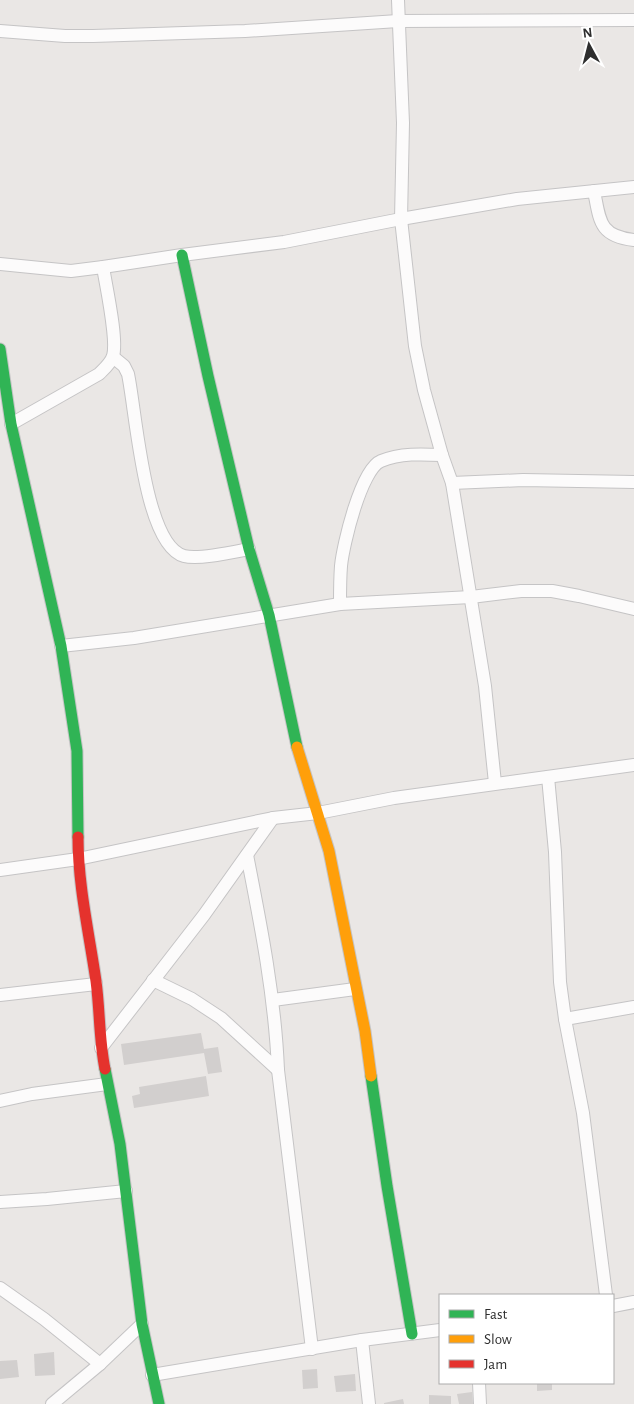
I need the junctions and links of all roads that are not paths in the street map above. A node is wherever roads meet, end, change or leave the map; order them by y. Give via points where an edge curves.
1 (398, 0) edge
2 (634, 20) edge
3 (398, 22) junction
4 (0, 31) edge
5 (634, 187) edge
6 (594, 191) junction
7 (401, 219) junction
8 (634, 240) edge
9 (182, 255) junction
10 (0, 264) edge
11 (103, 267) junction
12 (0, 349) edge
13 (113, 357) junction
14 (11, 424) junction
15 (442, 455) junction
16 (634, 482) edge
17 (452, 483) junction
18 (249, 549) junction
19 (472, 597) junction
20 (340, 604) junction
21 (634, 609) edge
22 (269, 616) junction
23 (61, 646) junction
24 (634, 766) edge
25 (548, 777) junction
26 (496, 783) junction
27 (318, 813) junction
28 (273, 818) junction
29 (247, 855) junction
30 (78, 859) junction
31 (0, 870) edge
32 (153, 980) junction
33 (96, 984) junction
34 (355, 989) junction
35 (0, 995) edge
36 (273, 1000) junction
37 (634, 1007) edge
38 (565, 1019) junction
39 (101, 1048) junction
40 (278, 1070) junction
41 (107, 1084) junction
42 (0, 1101) edge
43 (126, 1191) junction
44 (0, 1202) edge
45 (0, 1288) edge
46 (606, 1294) edge
47 (634, 1302) edge
48 (614, 1306) edge
49 (142, 1324) junction
50 (439, 1330) edge
51 (412, 1334) junction
52 (362, 1340) junction
53 (312, 1349) junction
54 (100, 1364) junction
55 (152, 1375) junction
56 (479, 1384) edge
57 (52, 1404) edge
58 (160, 1404) edge
59 (369, 1404) edge
60 (480, 1404) edge

1 - 3 street
2 - 3 street
3 - 4 street via 93,36
3 - 7 street via 403,123
5 - 6 street
6 - 7 street via 517,199
6 - 8 street via 601,223 608,232
7 - 9 street via 284,242
7 - 15 street via 415,346
9 - 11 street
9 - 18 street
10 - 11 street via 71,271
11 - 13 street via 112,321
12 - 14 street
13 - 14 street via 98,374
13 - 18 street via 128,374 152,510 166,541 184,556
14 - 23 street
15 - 17 street
15 - 20 street via 397,456 379,462 368,473 348,530 341,565
16 - 17 street via 522,480
17 - 19 street
18 - 22 street
19 - 20 street
19 - 21 street via 552,591
19 - 26 street
20 - 22 street
22 - 23 street via 134,638
22 - 27 street via 296,744
23 - 30 street via 77,751
24 - 25 street
25 - 26 street
25 - 38 street
26 - 27 street
27 - 28 street
27 - 34 street via 329,851
28 - 29 street
28 - 30 street
29 - 32 street
29 - 36 street
30 - 31 street
30 - 33 street
32 - 39 street
32 - 40 street via 192,998 221,1018
33 - 35 street
33 - 39 street
34 - 36 street
34 - 51 street via 365,1031
36 - 40 street
37 - 38 street
38 - 46 street via 583,1112
39 - 41 street
40 - 53 street
41 - 42 street
41 - 43 street
43 - 44 street
43 - 49 street
45 - 54 street
47 - 48 street
49 - 54 street
49 - 55 street
50 - 51 street
51 - 52 street
52 - 53 street
52 - 59 street
53 - 55 street
54 - 57 street
55 - 58 street
56 - 60 street

